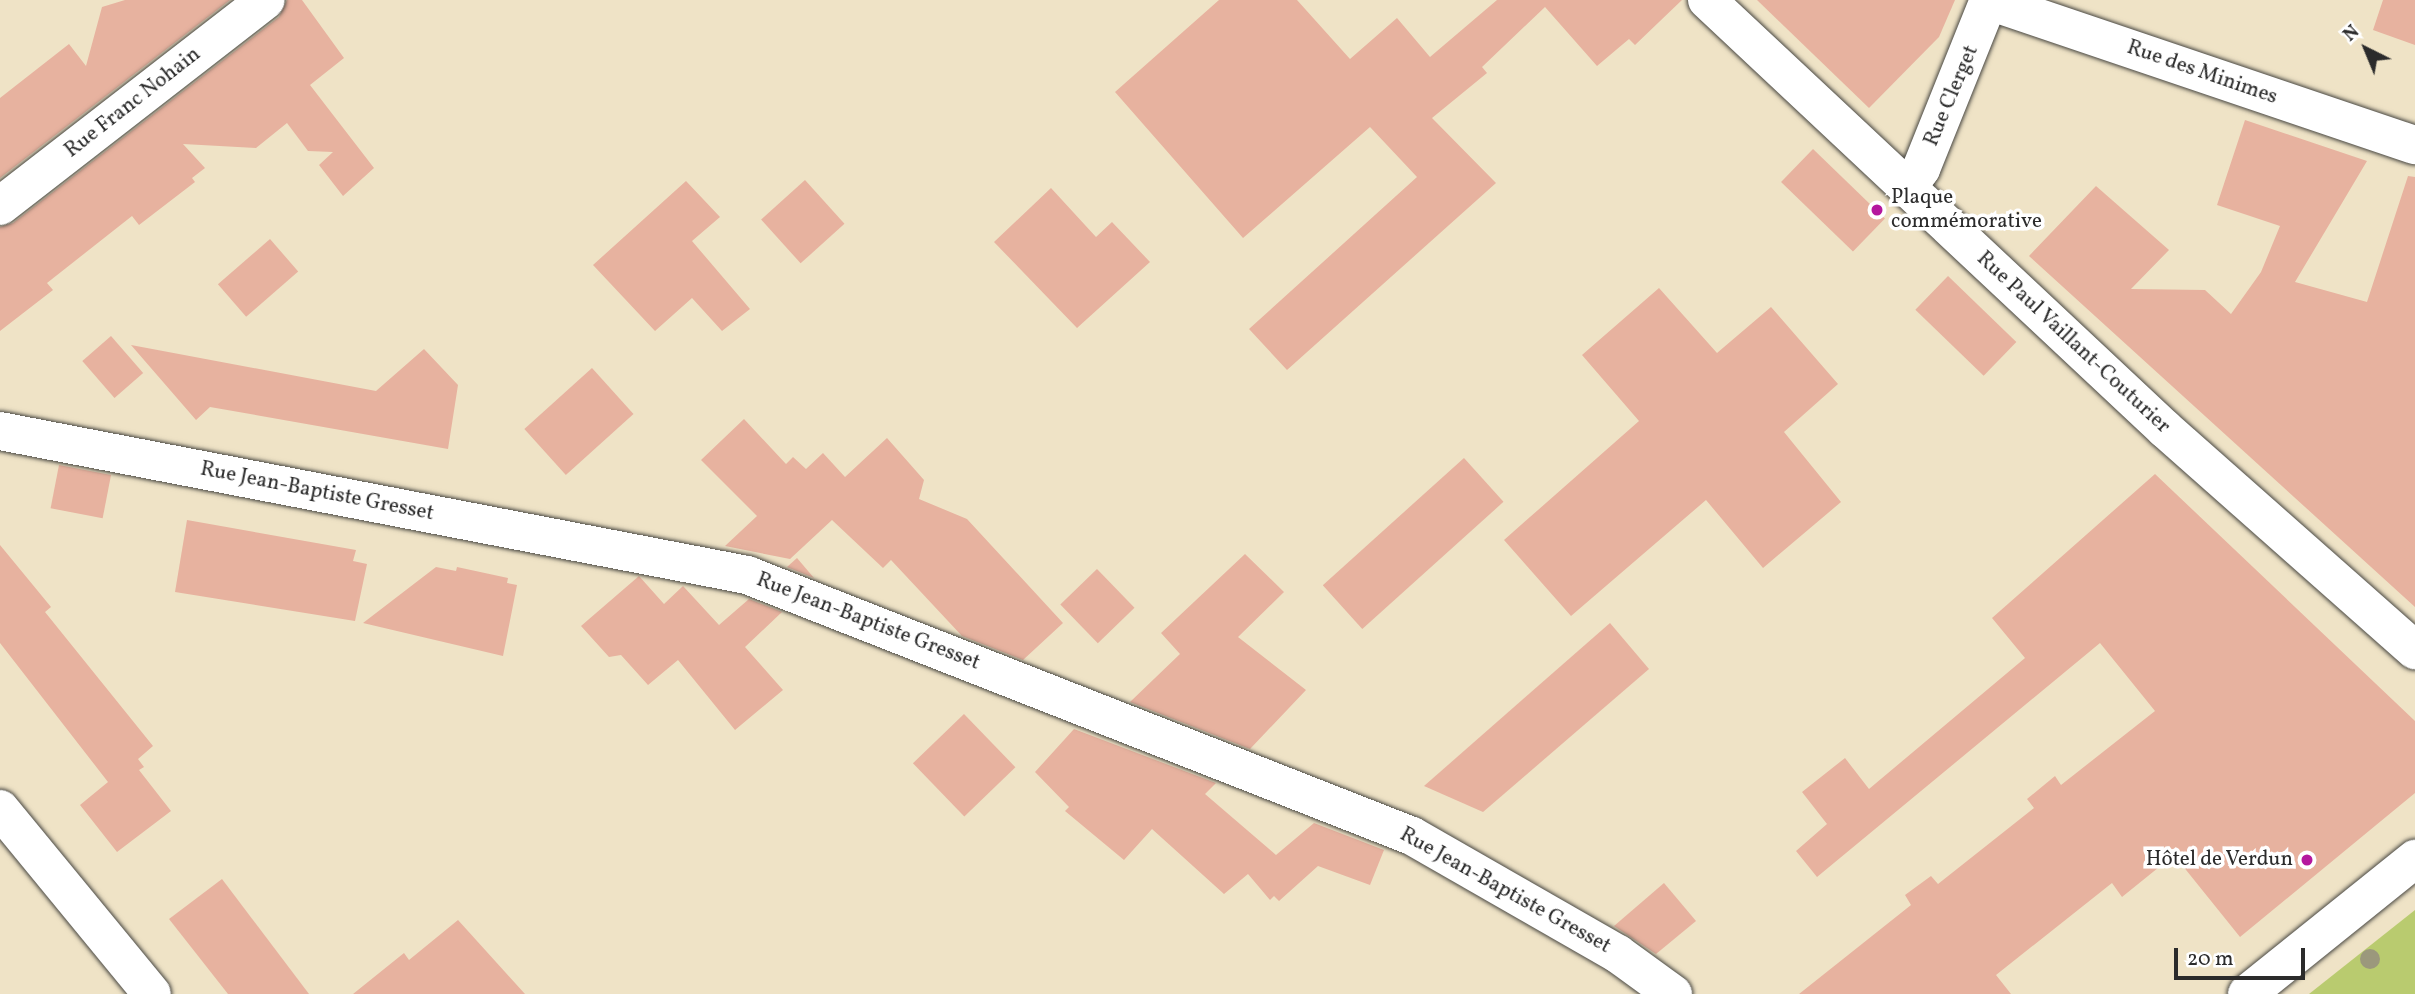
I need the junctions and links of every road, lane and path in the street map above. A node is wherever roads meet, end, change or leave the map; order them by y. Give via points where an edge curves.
1 (266, 0) edge
2 (1707, 0) edge
3 (1989, 0) edge
4 (2415, 145) edge
5 (1906, 188) junction
6 (0, 206) edge
7 (0, 431) edge
8 (2415, 650) edge
9 (0, 809) edge
10 (2415, 859) edge
11 (152, 994) edge
12 (1673, 994) edge
13 (2246, 994) edge

1 - 6 street, Rue Franc Nohain
2 - 5 street, Rue Paul Vaillant-Couturier
3 - 4 street, Rue des Minimes
3 - 5 street, Rue Clerget via 1921,169
5 - 8 street, Rue Paul Vaillant-Couturier via 2165,429
7 - 12 street, Rue Jean-Baptiste Gresset via 747,575 1412,836 1618,954
9 - 11 street
10 - 13 street

